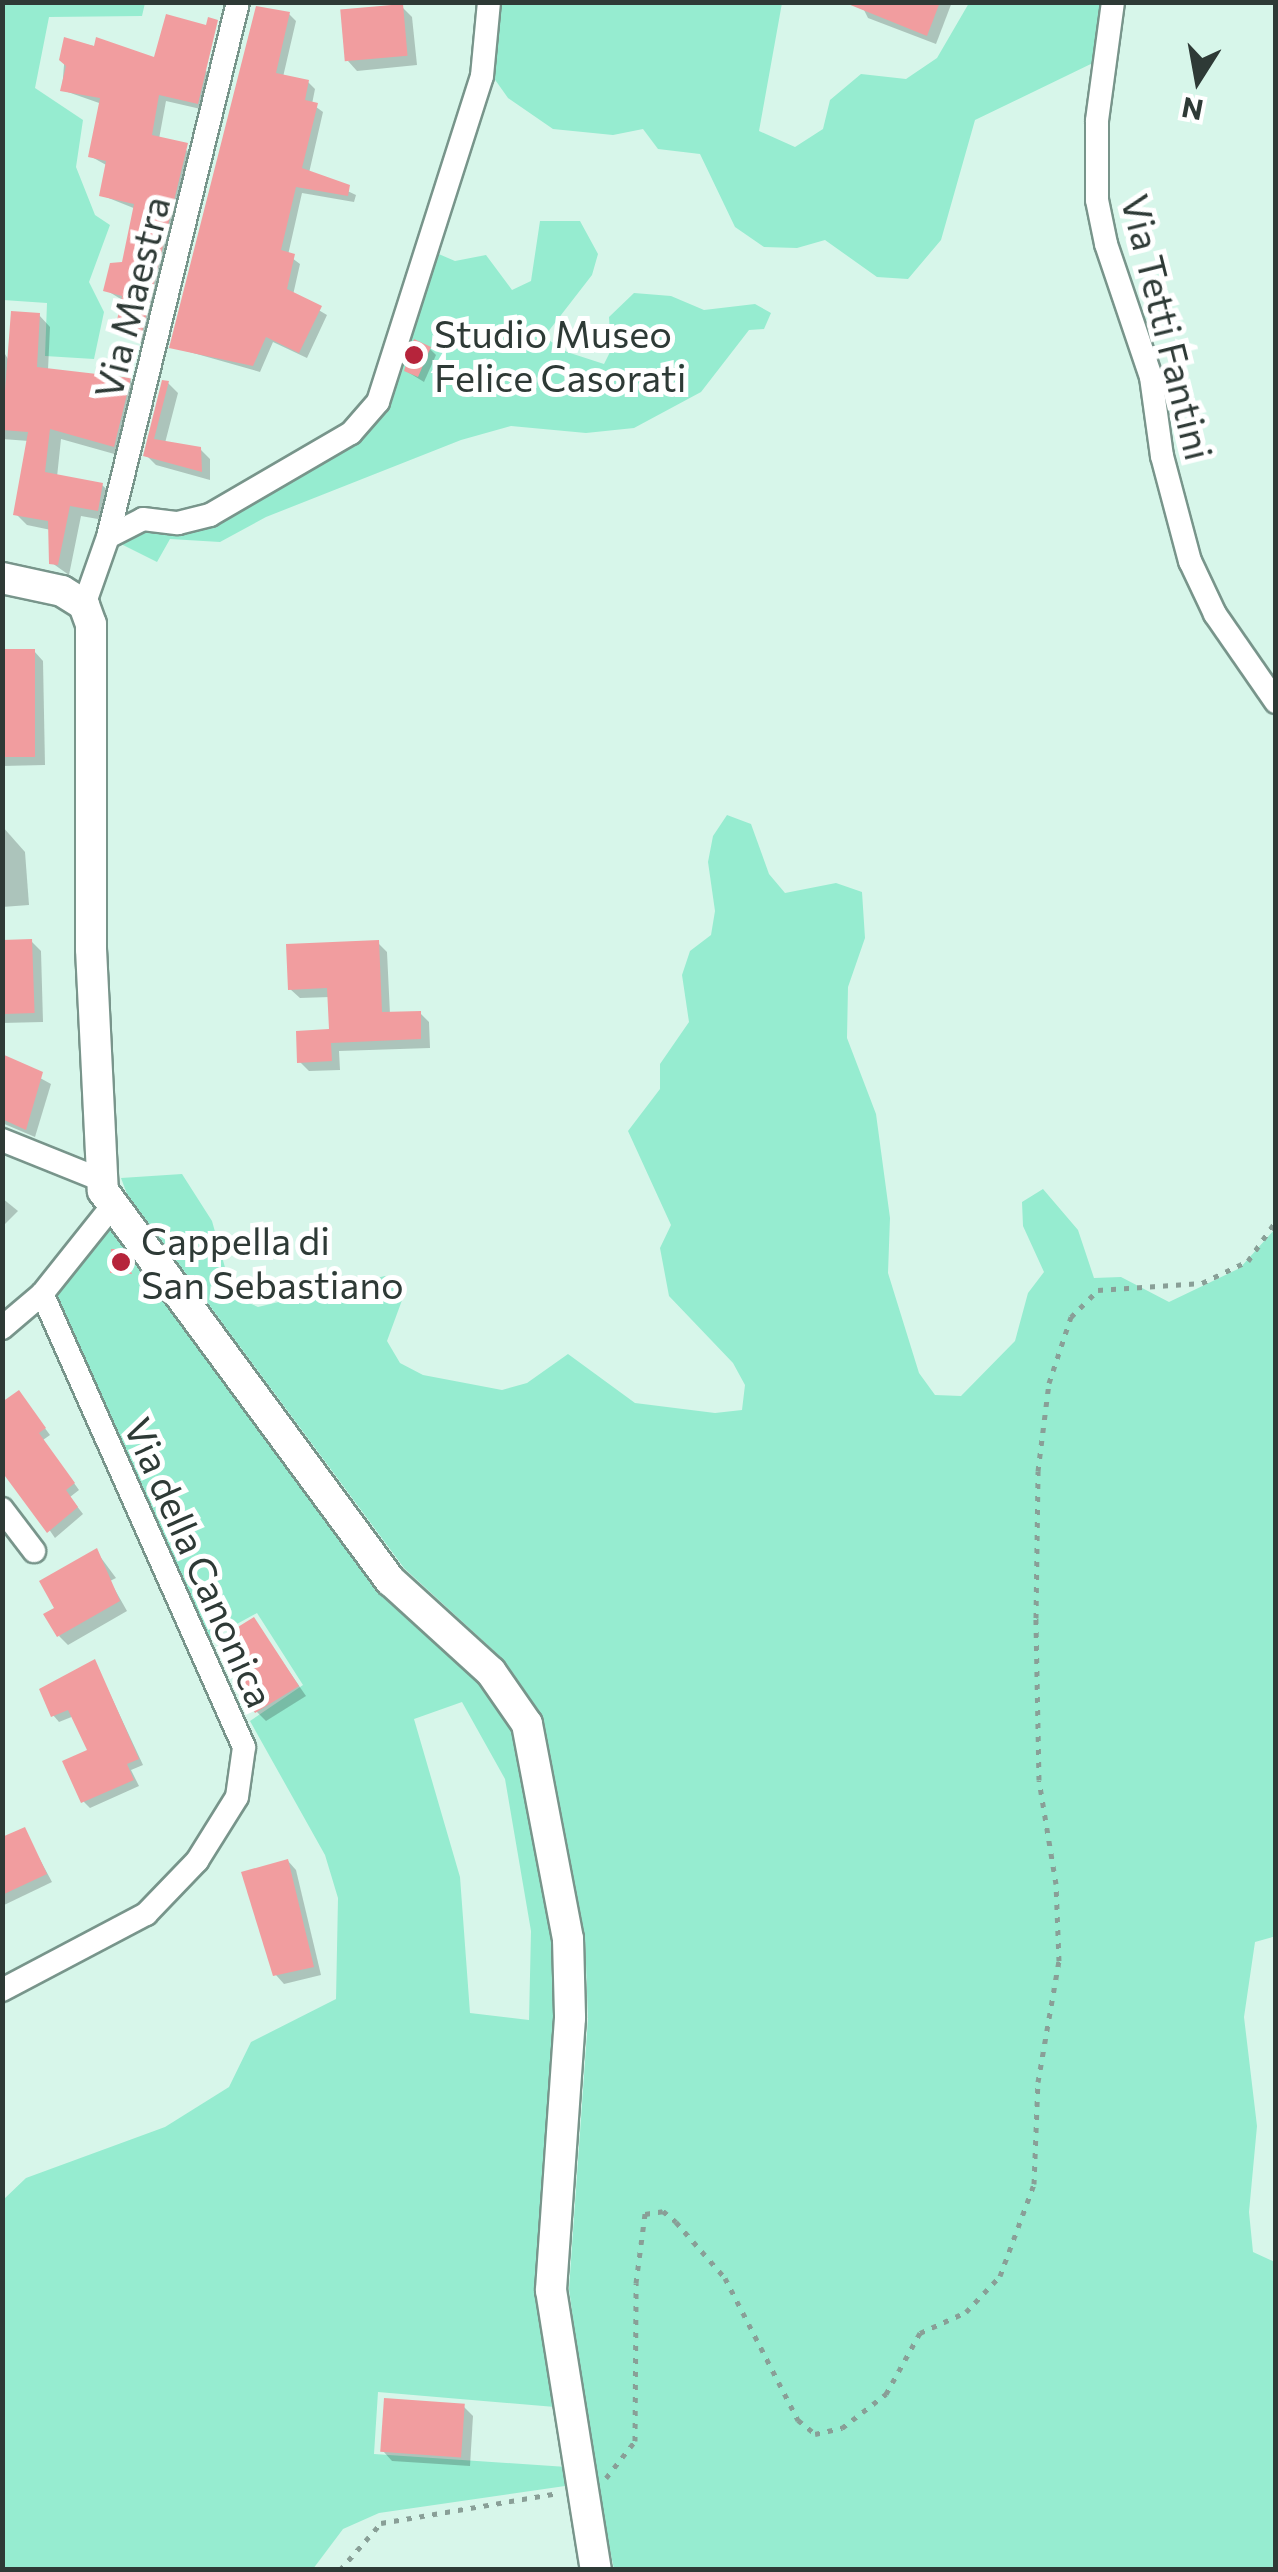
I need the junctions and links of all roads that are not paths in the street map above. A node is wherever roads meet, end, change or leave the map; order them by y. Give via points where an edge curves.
1 (238, 2) edge
2 (489, 2) edge
3 (1113, 2) edge
4 (108, 537) junction
5 (2, 578) edge
6 (84, 605) junction
7 (1276, 702) edge
8 (2, 1140) edge
9 (106, 1192) junction
10 (42, 1294) junction
11 (2, 1328) edge
12 (2, 1510) edge
13 (34, 1550) dead end
14 (2, 1990) edge
15 (596, 2570) edge

1 - 4 street, Via Maestra
2 - 4 street via 482,76 378,402 351,432 210,515 178,522 143,518
3 - 7 street, Via Tetti Fantini via 1097,120 1097,200 1106,244 1151,377 1162,456 1190,561 1215,614
4 - 6 street, Via Maestra
5 - 6 street via 62,591
6 - 9 street via 91,624 90,949
8 - 9 street
9 - 10 street via 94,1231
9 - 15 street via 391,1580 490,1672 527,1724 568,1939 570,2018 551,2290
10 - 11 street
10 - 14 street, Via della Canonica via 244,1747 237,1797 198,1861 159,1900
12 - 13 street

